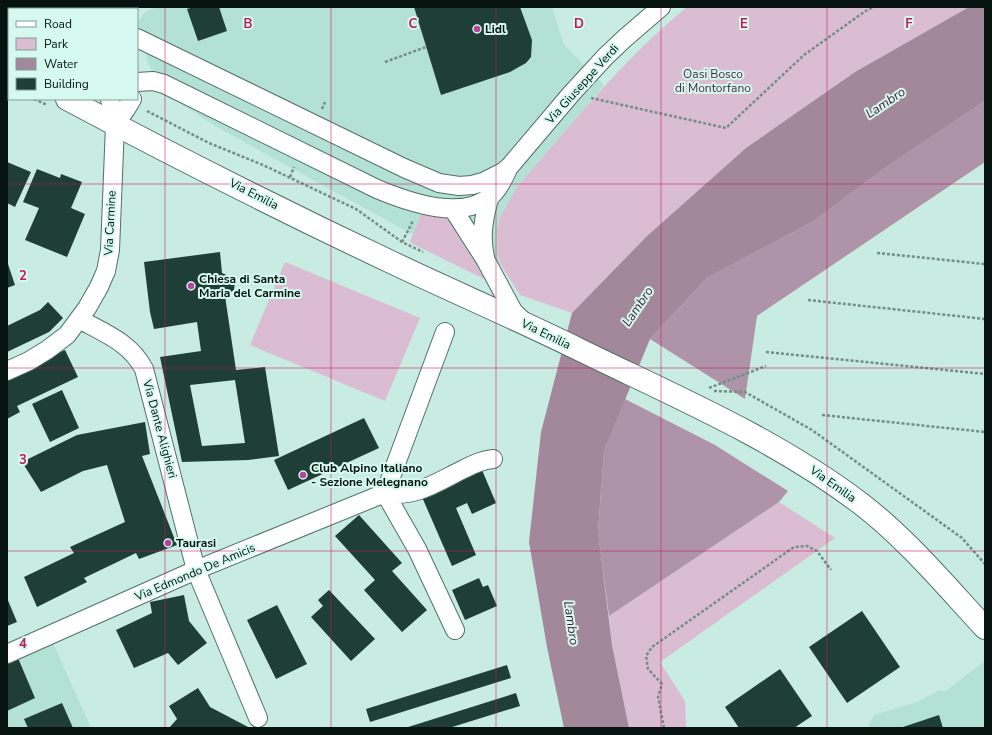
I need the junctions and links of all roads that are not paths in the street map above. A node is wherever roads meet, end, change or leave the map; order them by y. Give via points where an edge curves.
1 (661, 7) edge
2 (138, 38) edge
3 (138, 82) edge
4 (69, 100) edge
5 (110, 100) edge
6 (130, 103) edge
7 (115, 124) junction
8 (510, 166) junction
9 (490, 196) junction
10 (453, 209) junction
11 (486, 259) junction
12 (79, 319) junction
13 (528, 325) junction
14 (444, 332) dead end
15 (7, 371) edge
16 (494, 459) dead end
17 (385, 493) junction
18 (196, 570) junction
19 (959, 601) junction
20 (985, 613) edge
21 (985, 628) edge
22 (454, 630) dead end
23 (7, 654) edge
24 (258, 718) dead end

1 - 8 street, Via Giuseppe Verdi via 614,48
2 - 8 street via 432,180 459,186 472,185 495,177
3 - 10 street via 153,81 164,84 384,192 420,203
4 - 7 street, Via Emilia
5 - 7 street, Via Carmine
6 - 7 street
7 - 12 street, Via Carmine via 109,258 99,287
7 - 13 street, Via Emilia via 392,262
8 - 9 street
9 - 10 street via 472,206
9 - 11 street via 482,236
10 - 11 street
11 - 13 street via 518,318
12 - 15 street, Via Carmine via 67,335 47,350
12 - 18 street, Via Dante Alighieri via 123,344 135,354 144,369
13 - 19 street, Via Emilia via 743,430 816,472 889,527
14 - 17 street
16 - 17 street via 478,462 423,490 399,494
17 - 18 street, Via Edmondo De Amicis
17 - 22 street via 417,549
18 - 23 street, Via Edmondo De Amicis
18 - 24 street, Via Dante Alighieri
19 - 20 street
19 - 21 street, Via Emilia

